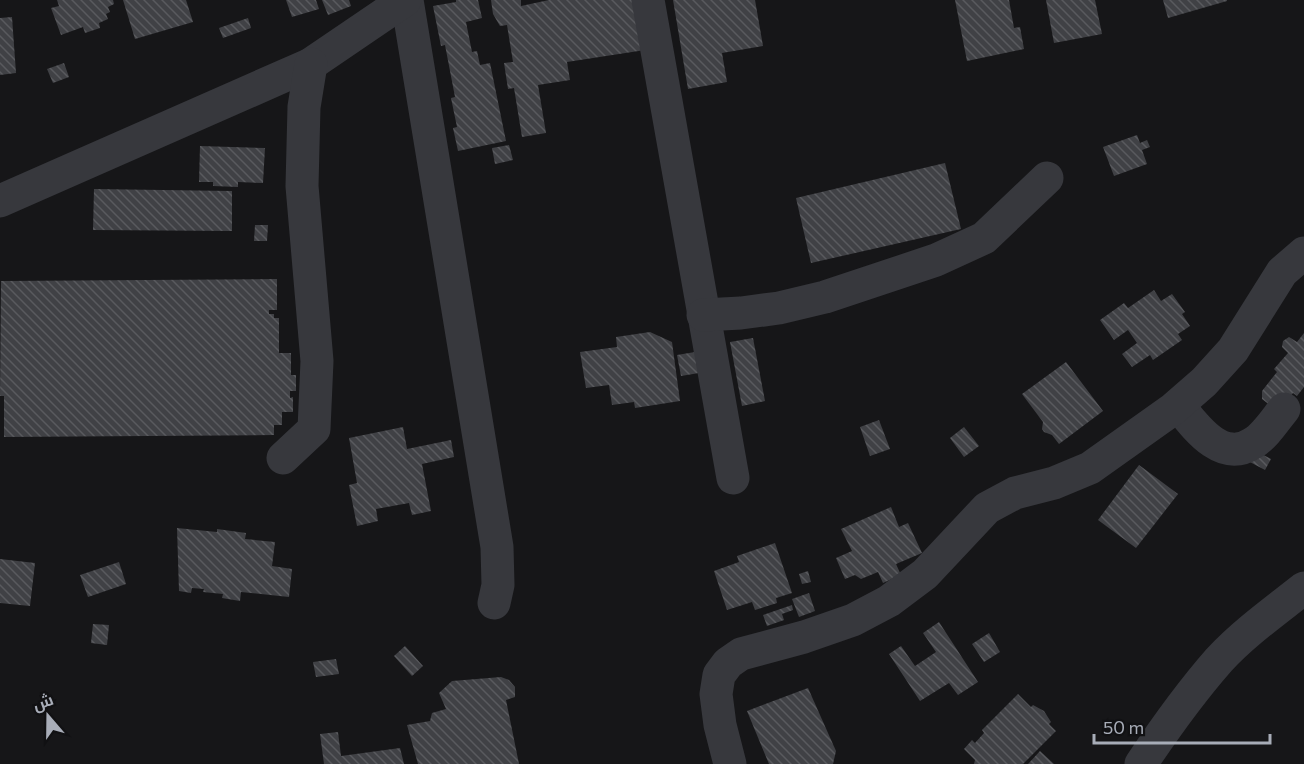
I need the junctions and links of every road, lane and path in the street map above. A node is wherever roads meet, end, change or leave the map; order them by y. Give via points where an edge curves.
1 (406, 0) edge
2 (648, 0) edge
3 (311, 64) junction
4 (1047, 178) dead end
5 (0, 201) edge
6 (1304, 253) edge
7 (704, 315) junction
8 (1178, 405) junction
9 (1284, 409) dead end
10 (282, 458) dead end
11 (733, 478) dead end
12 (1304, 588) edge
13 (495, 603) dead end
14 (730, 764) edge
15 (1141, 764) edge

1 - 3 street
1 - 13 street via 497,547
2 - 7 street
3 - 5 street
3 - 10 street via 303,107 302,186 317,361 314,429
4 - 7 street via 984,238 936,260 825,297 741,314
6 - 8 street via 1282,272 1233,351
7 - 11 street
8 - 9 street via 1203,435 1230,449 1254,443
8 - 14 street via 1090,468 1016,493 987,508 925,574 889,601 853,620 741,654 728,663 719,675 716,694
12 - 15 street via 1221,659 1179,707

